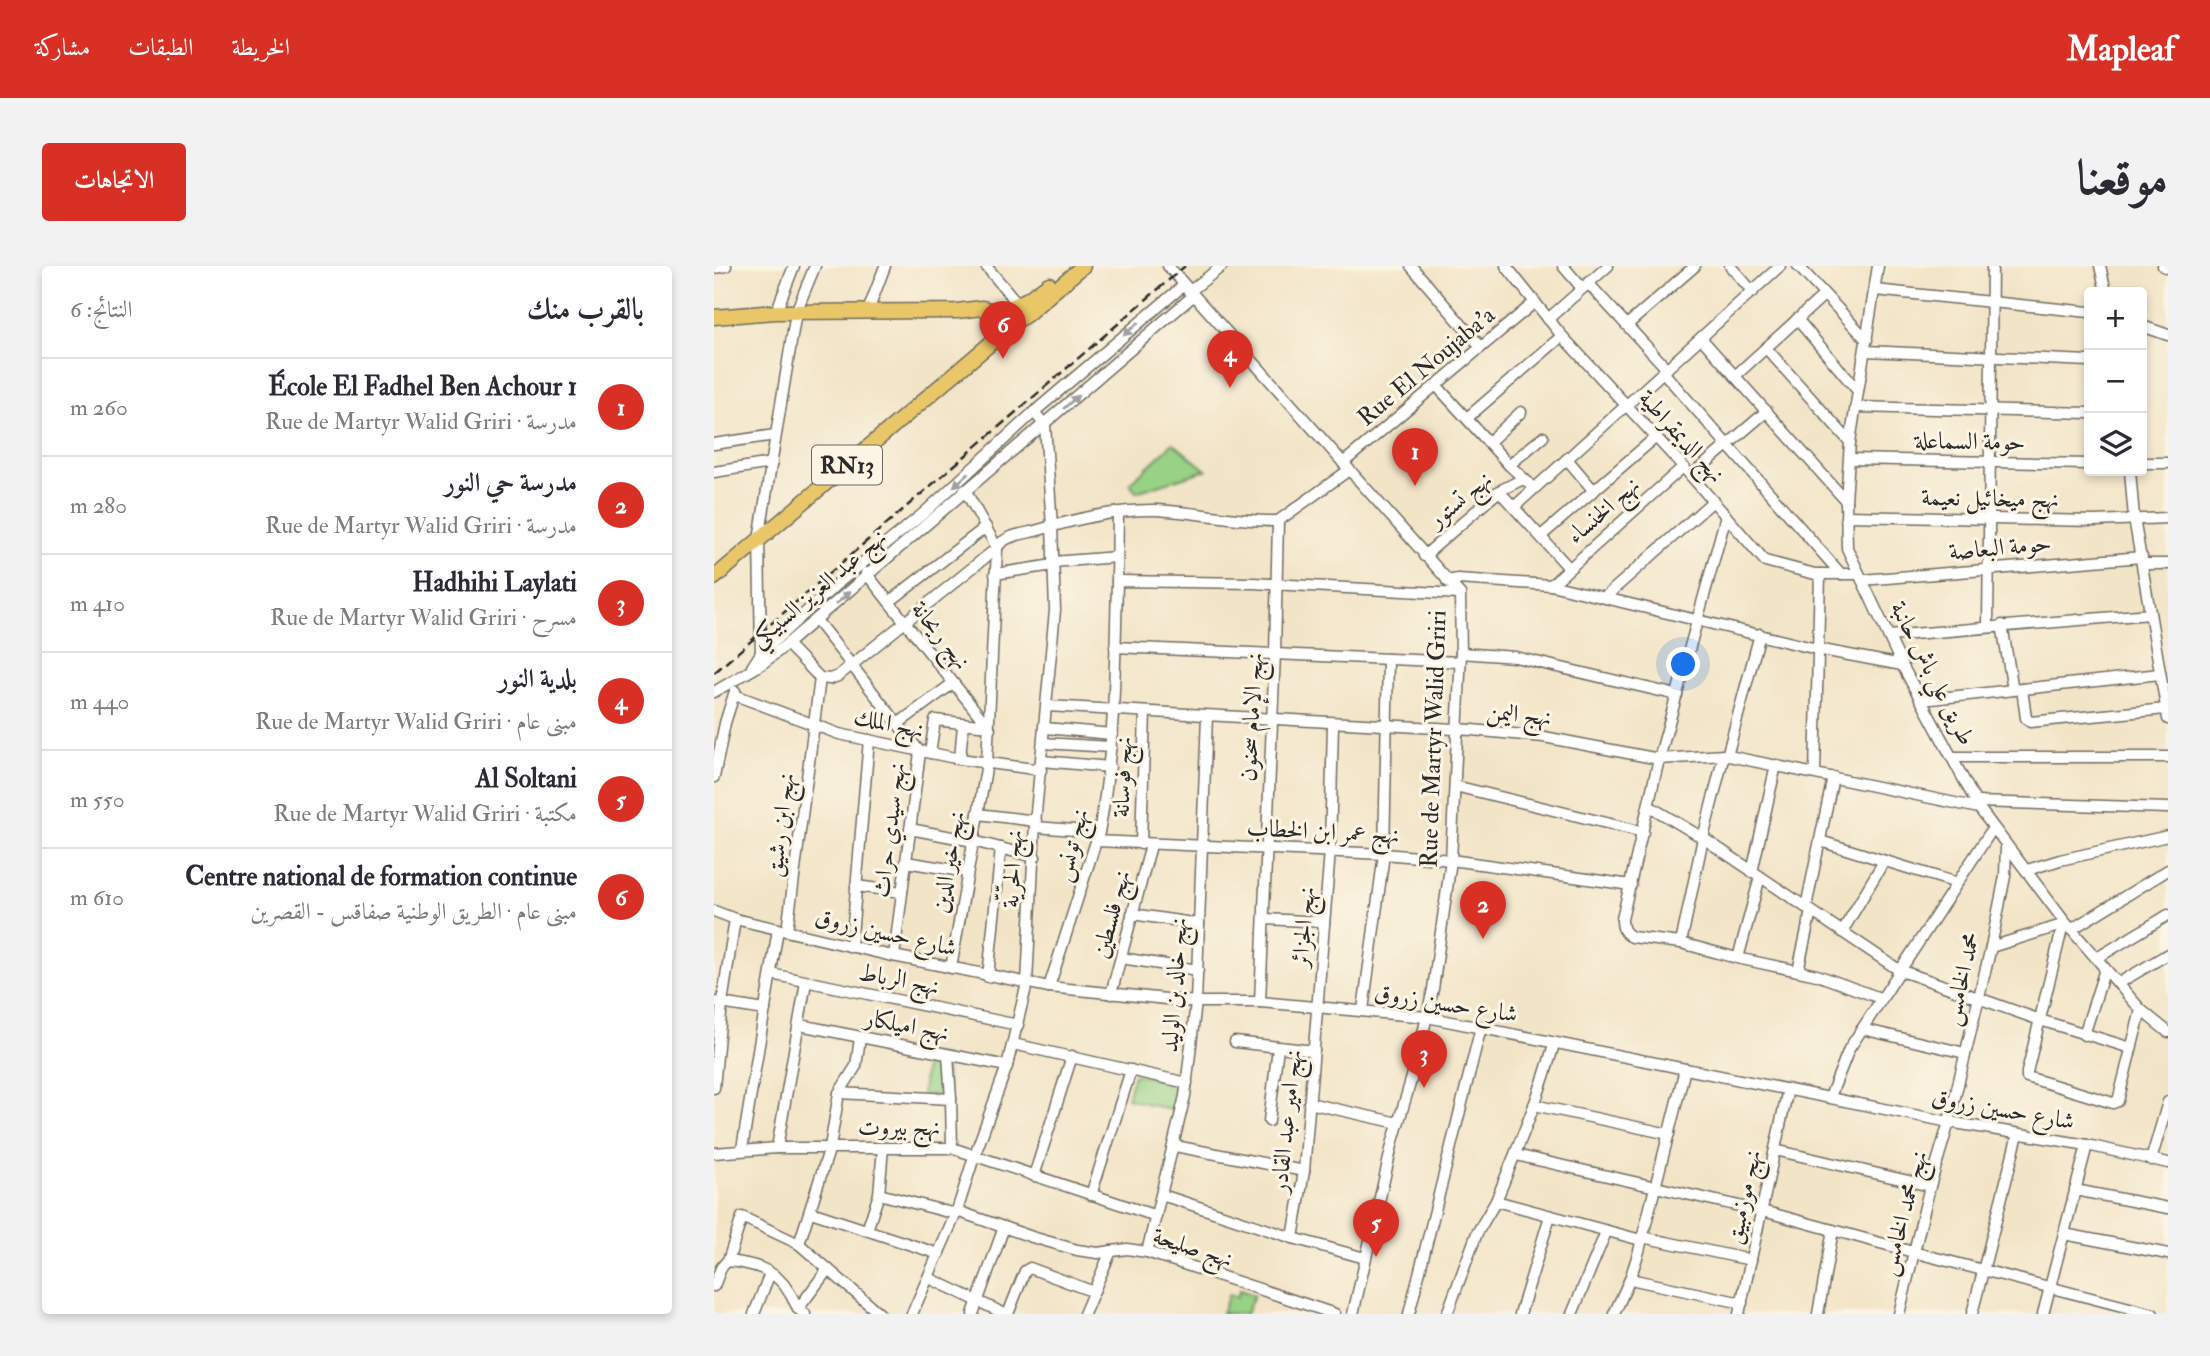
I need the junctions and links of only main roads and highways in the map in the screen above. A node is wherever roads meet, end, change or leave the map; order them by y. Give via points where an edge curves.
1 (1072, 266) edge
2 (1083, 266) edge
3 (957, 311) junction
4 (1000, 312) junction
5 (714, 317) edge
6 (999, 328) junction
7 (714, 577) edge

1 - 4 main road via 1034,295
2 - 6 main road, RN13 via 1026,315
3 - 4 main road via 982,307
3 - 5 main road
3 - 6 main road
4 - 6 main road, RN13 via 990,319
6 - 7 main road, RN13 via 979,352

